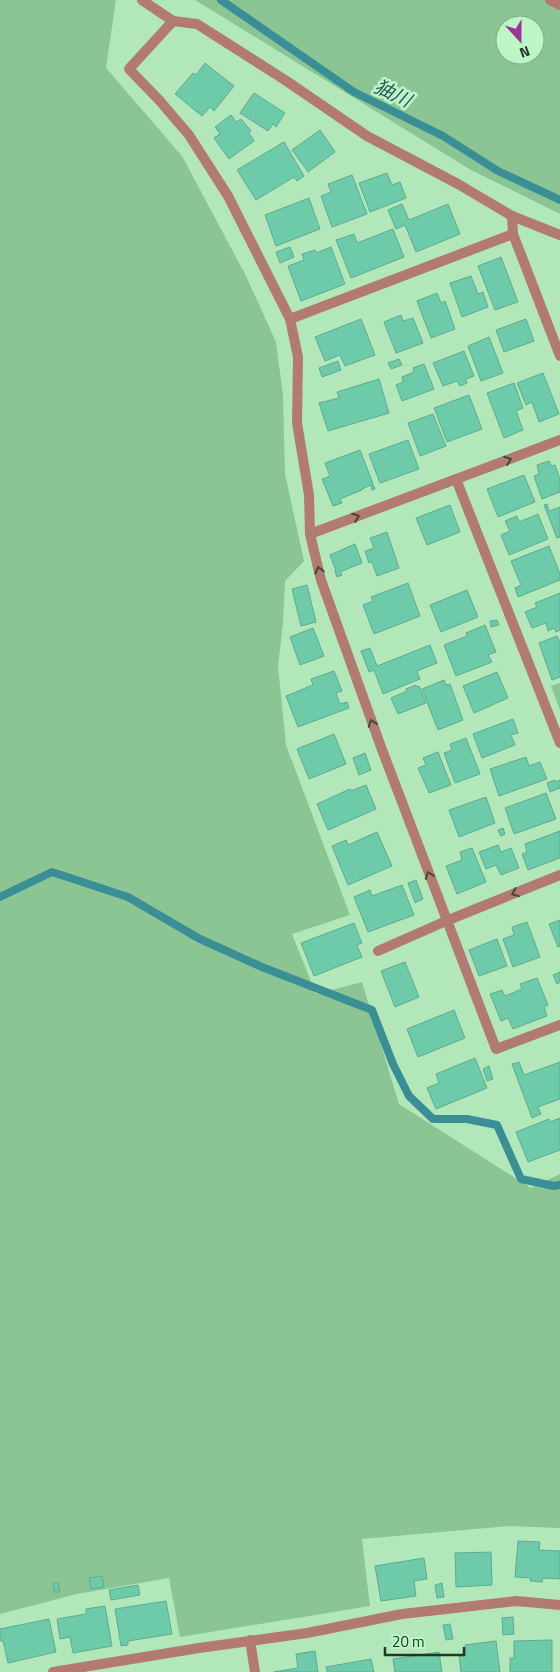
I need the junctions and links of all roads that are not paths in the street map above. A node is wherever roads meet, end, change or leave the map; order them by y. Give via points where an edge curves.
1 (142, 0) edge
2 (550, 0) edge
3 (560, 5) edge
4 (173, 21) junction
5 (512, 216) junction
6 (513, 234) junction
7 (560, 235) edge
8 (290, 319) junction
9 (560, 356) edge
10 (560, 440) edge
11 (456, 480) junction
12 (310, 534) junction
13 (560, 744) edge
14 (560, 875) edge
15 (446, 921) junction
16 (378, 951) dead end
17 (560, 1025) edge
18 (560, 1605) edge
19 (250, 1640) junction
20 (53, 1672) edge
21 (255, 1672) edge

1 - 4 street
2 - 3 street
4 - 5 street via 197,24 367,136
4 - 8 street via 129,69 189,135 228,196
5 - 6 street
5 - 7 street
6 - 8 street
6 - 9 street
8 - 12 street via 298,357 297,423 309,495
11 -> 10 street
12 -> 11 street
11 - 13 street
15 -> 12 street via 321,580
14 -> 15 street
15 - 16 street
15 - 17 street via 496,1050
18 - 19 street via 516,1601 412,1613
19 - 20 street
19 - 21 street

